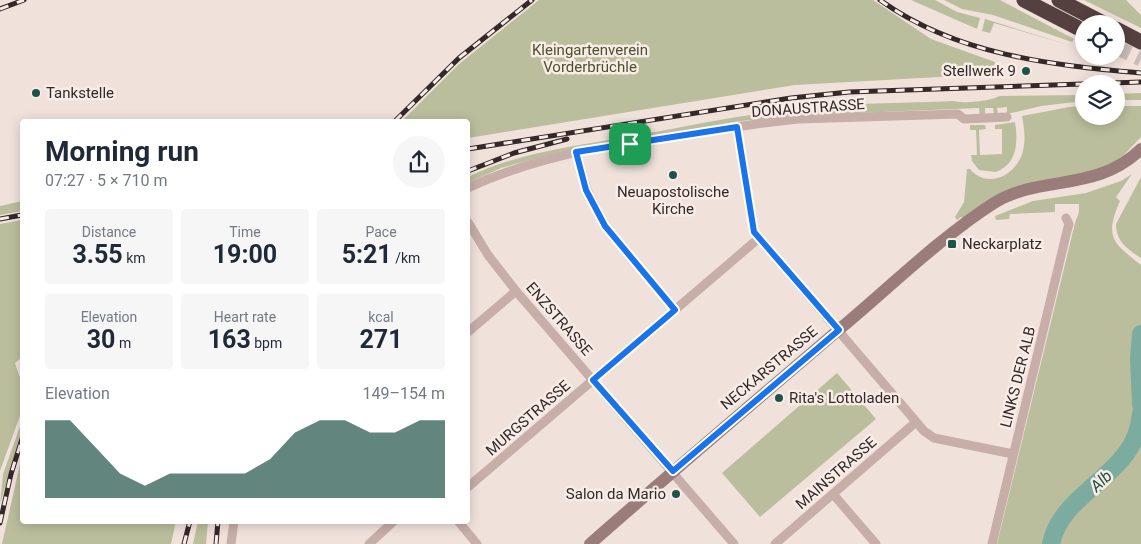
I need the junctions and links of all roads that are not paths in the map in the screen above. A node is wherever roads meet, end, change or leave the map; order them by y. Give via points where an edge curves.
1 (1024, 0) edge
2 (1059, 0) edge
3 (1088, 15) edge
4 (1075, 26) edge
5 (1125, 34) edge
6 (1141, 42) edge
7 (1008, 117) dead end
8 (737, 127) junction
9 (1141, 149) edge
10 (576, 152) junction
11 (470, 187) edge
12 (1066, 218) dead end
13 (470, 225) edge
14 (759, 238) junction
15 (516, 291) junction
16 (675, 310) junction
17 (470, 330) edge
18 (839, 330) junction
19 (593, 380) junction
20 (916, 422) junction
21 (1013, 454) junction
22 (673, 471) junction
23 (471, 485) edge
24 (834, 494) junction
25 (234, 524) edge
26 (391, 524) edge
27 (461, 524) edge
28 (231, 544) edge
29 (369, 544) edge
30 (478, 544) edge
31 (590, 544) edge
32 (734, 544) edge
33 (774, 544) edge
34 (876, 544) edge
35 (992, 544) edge

1 - 4 highway
2 - 3 highway
5 - 6 highway
7 - 8 street, DONAUSTRASSE via 964,119 958,114 808,119
8 - 10 street, DONAUSTRASSE
8 - 14 street via 754,232
9 - 18 street, NECKARSTRASSE via 1124,163 1102,174 1021,192 995,202
10 - 11 street, DONAUSTRASSE via 519,166
10 - 16 street via 586,190 605,226
12 - 21 street, LINKS DER ALB via 1069,224
13 - 15 street, ENZSTRASSE
14 - 16 street, MURGSTRASSE
14 - 18 street
15 - 17 street
15 - 19 street, ENZSTRASSE
16 - 19 street, MURGSTRASSE
18 - 20 street
18 - 22 street, NECKARSTRASSE
19 - 22 street, ENZSTRASSE
19 - 23 street, MURGSTRASSE
20 - 21 street via 934,438
20 - 24 street, MAINSTRASSE
21 - 35 street, LINKS DER ALB
22 - 31 street, NECKARSTRASSE
22 - 32 street, ENZSTRASSE
24 - 33 street, MAINSTRASSE
24 - 34 street
25 - 28 street
26 - 29 street
27 - 30 street

